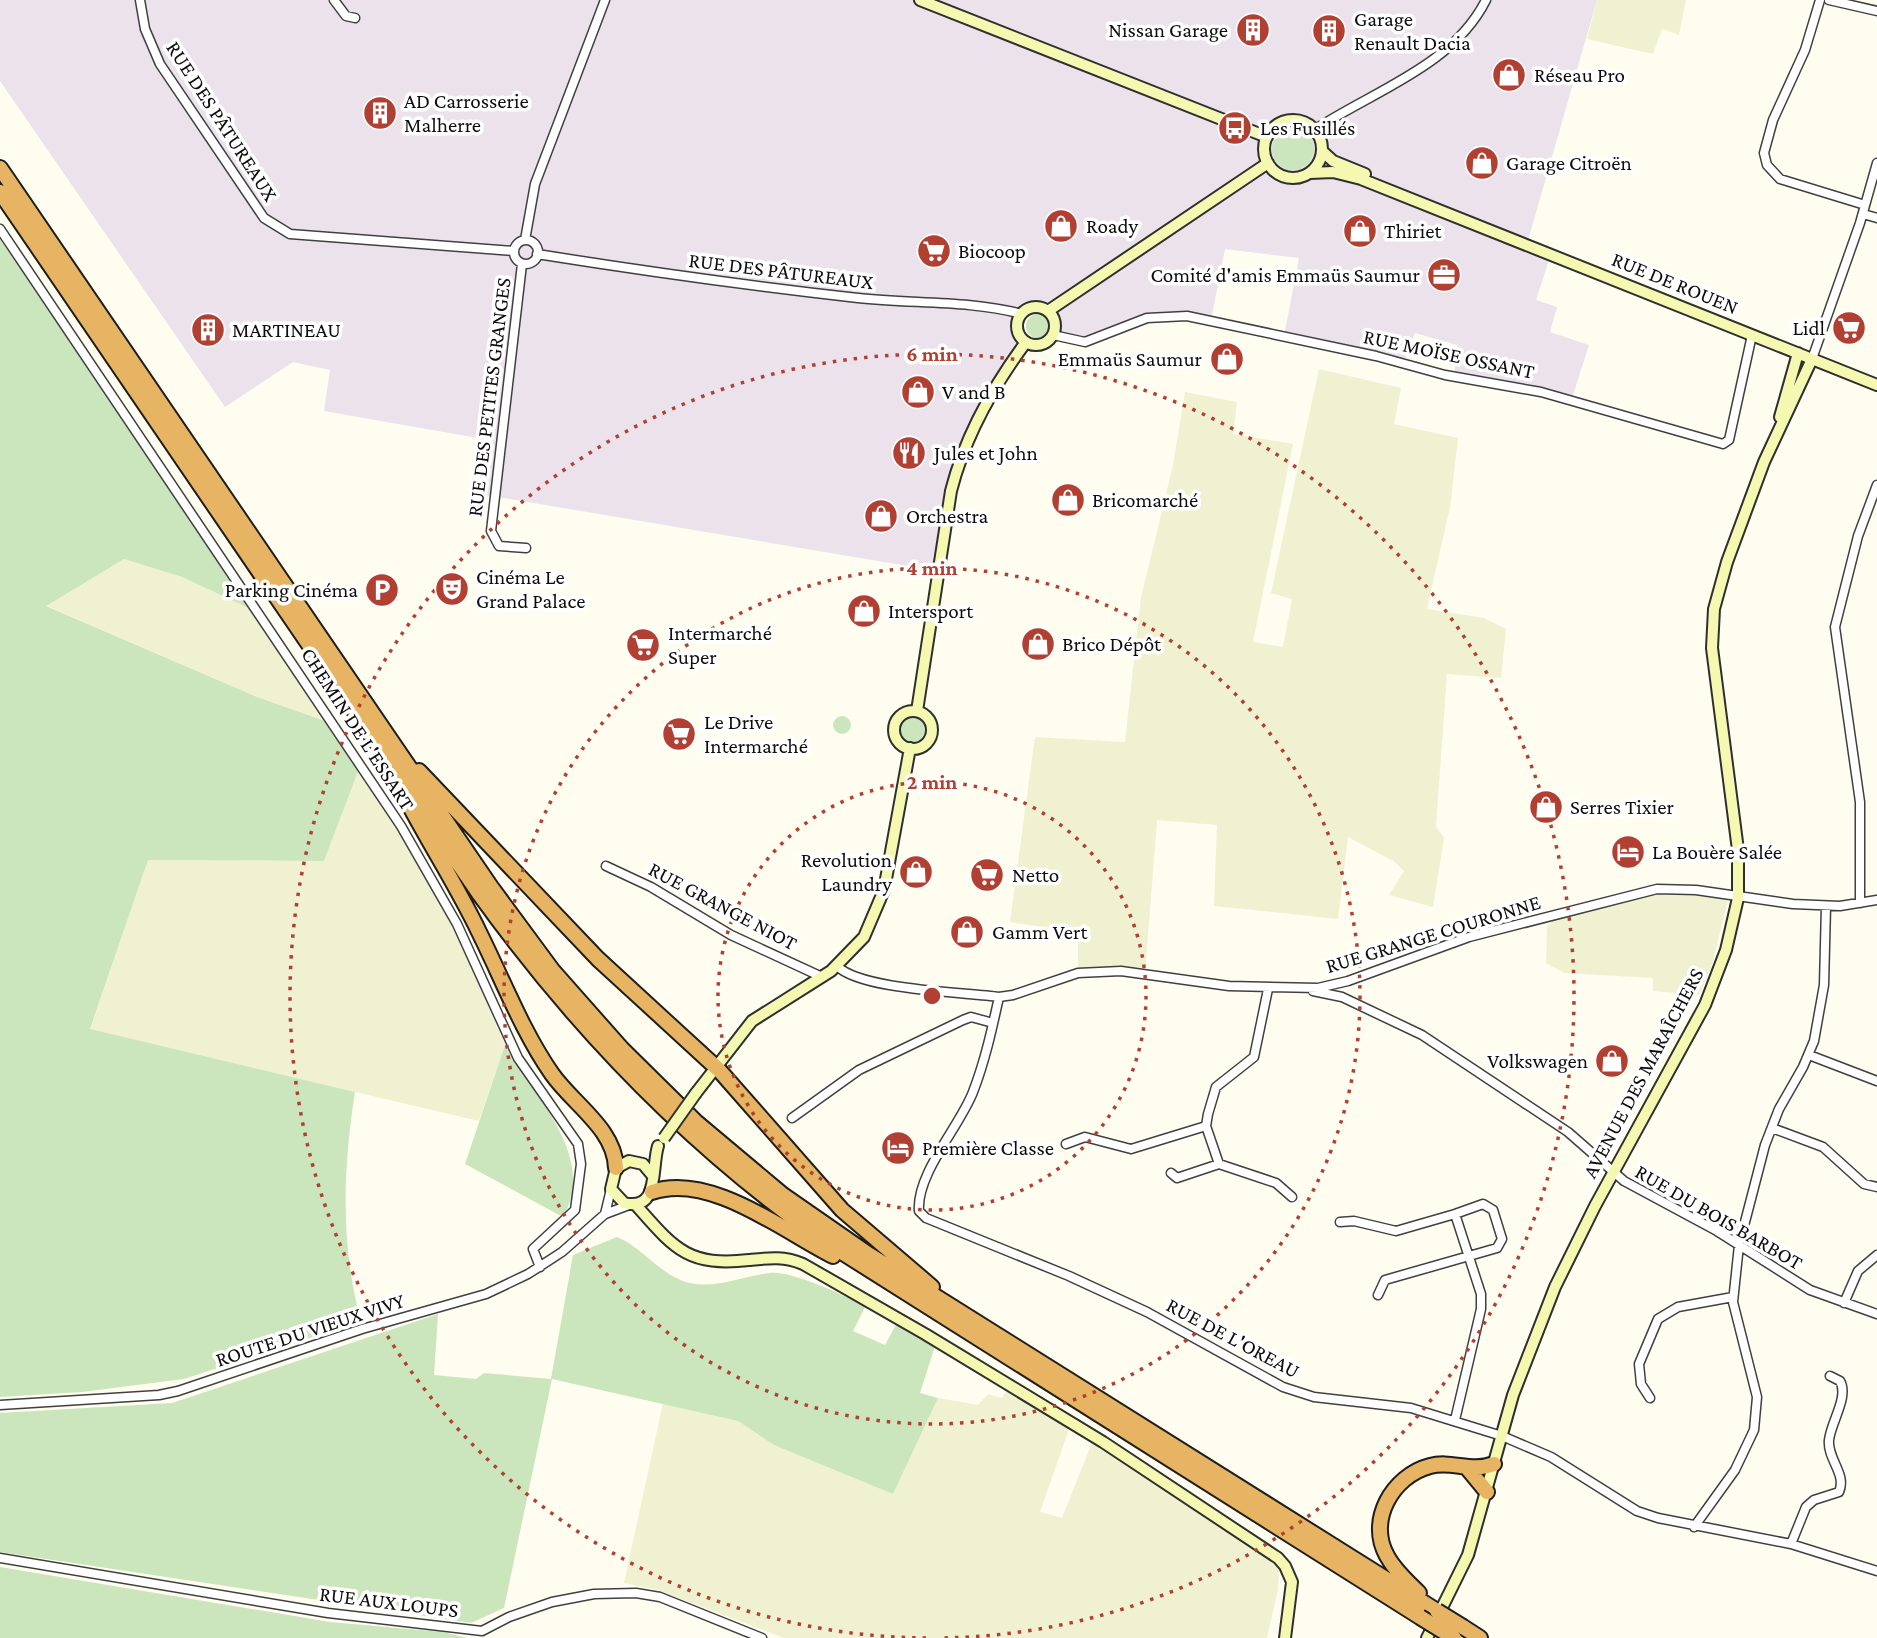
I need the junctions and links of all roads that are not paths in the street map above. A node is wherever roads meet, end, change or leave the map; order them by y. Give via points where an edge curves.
1 (140, 0) edge
2 (334, 0) edge
3 (606, 0) edge
4 (920, 0) edge
5 (1486, 0) edge
6 (1820, 0) edge
7 (1829, 0) edge
8 (1877, 11) edge
9 (355, 18) dead end
10 (1314, 130) junction
11 (1267, 137) junction
12 (1322, 151) junction
13 (1268, 163) junction
14 (1877, 163) edge
15 (0, 168) edge
16 (1310, 173) junction
17 (0, 192) edge
18 (1864, 209) junction
19 (1460, 216) junction
20 (1877, 218) edge
21 (0, 229) edge
22 (525, 240) junction
23 (514, 251) junction
24 (537, 254) junction
25 (522, 264) junction
26 (1048, 311) junction
27 (1022, 314) junction
28 (1053, 335) junction
29 (1752, 335) junction
30 (1026, 342) junction
31 (1798, 353) junction
32 (1812, 359) junction
33 (1877, 385) edge
34 (1779, 424) junction
35 (1877, 485) edge
36 (526, 548) dead end
37 (916, 711) junction
38 (386, 746) junction
39 (910, 748) junction
40 (606, 866) dead end
41 (1738, 898) junction
42 (1877, 900) edge
43 (1860, 903) junction
44 (1826, 906) junction
45 (837, 966) junction
46 (822, 977) junction
47 (1336, 985) junction
48 (1268, 989) junction
49 (1303, 989) junction
50 (999, 997) junction
51 (1342, 997) junction
52 (993, 1023) junction
53 (1809, 1055) junction
54 (715, 1066) junction
55 (1877, 1081) edge
56 (792, 1118) dead end
57 (1206, 1126) junction
58 (1772, 1128) junction
59 (661, 1142) junction
60 (1066, 1144) dead end
61 (636, 1161) junction
62 (1219, 1164) junction
63 (616, 1168) junction
64 (1171, 1173) dead end
65 (1613, 1173) junction
66 (653, 1176) junction
67 (1877, 1187) edge
68 (611, 1189) junction
69 (650, 1195) junction
70 (1292, 1197) dead end
71 (633, 1204) junction
72 (605, 1214) junction
73 (1455, 1214) junction
74 (1340, 1222) dead end
75 (651, 1223) junction
76 (1739, 1245) junction
77 (1877, 1255) edge
78 (1469, 1256) junction
79 (540, 1266) junction
80 (894, 1286) junction
81 (1378, 1295) dead end
82 (1733, 1297) junction
83 (1844, 1303) junction
84 (957, 1310) junction
85 (1877, 1314) edge
86 (1830, 1376) dead end
87 (1650, 1398) dead end
88 (0, 1405) edge
89 (1455, 1420) junction
90 (1502, 1436) junction
91 (1494, 1464) junction
92 (1468, 1469) junction
93 (1487, 1492) junction
94 (1694, 1527) junction
95 (1791, 1544) junction
96 (0, 1558) edge
97 (1876, 1572) edge
98 (1428, 1608) junction
99 (1458, 1633) edge
100 (483, 1634) edge
101 (762, 1638) edge
102 (1285, 1638) edge
103 (1427, 1638) edge
104 (1480, 1638) edge

1 - 23 street, RUE DES PÂTUREAUX via 145,29 160,64 264,218 276,227 290,234
2 - 9 street via 346,16
3 - 22 street via 535,184
4 - 11 street
5 - 10 street via 1465,35 1451,46
6 - 18 street via 1764,153 1767,165 1780,179
7 - 8 street
10 - 11 street via 1293,120 1277,125
10 - 12 street
11 - 13 street
12 - 16 street
12 - 19 street, RUE DE ROUEN via 1337,163 1441,204
13 - 16 street via 1290,178
13 - 26 street
14 - 18 street
15 - 38 highway
16 - 19 street, RUE DE ROUEN via 1348,175
17 - 38 highway
18 - 20 street
18 - 32 street
19 - 29 street, RUE DE ROUEN
21 - 79 street, CHEMIN DE L'ESSART via 401,826 447,905 518,1059 578,1144 578,1201 568,1220 533,1249
22 - 23 street
22 - 24 street via 536,246
23 - 25 street
24 - 25 street via 534,261
24 - 27 street, RUE DES PÂTUREAUX via 811,293 974,305
25 - 36 street, RUE DES PETITES GRANGES via 491,531 499,546
26 - 27 street via 1032,308
26 - 28 street via 1055,325
27 - 30 street via 1018,329
28 - 29 street, RUE MOÏSE OSSANT via 1085,342 1147,318 1187,316 1541,392 1723,444 1729,440
28 - 30 street via 1040,345
29 - 31 street, RUE DE ROUEN
30 - 37 street via 999,379 959,459
31 - 32 street, RUE DE ROUEN
31 - 34 street, AVENUE DES MARAÎCHERS
32 - 33 street, RUE DE ROUEN
32 - 34 street, AVENUE DES MARAÎCHERS
34 - 41 street, AVENUE DES MARAÎCHERS via 1714,609 1712,648 1737,825
35 - 43 street via 1858,536 1835,627 1860,802
37 - 39 street via 905,713 895,726 897,740
37 - 39 street via 928,718 931,736 922,746
38 - 54 highway via 598,959
38 - 63 highway via 540,1053 561,1086 609,1140
38 - 80 highway via 514,942 612,1059 743,1181
38 - 84 highway via 532,943 646,1074 783,1195
39 - 45 street via 884,890 864,937
40 - 46 street, RUE GRANGE NIOT via 731,935
41 - 44 street, RUE GRANGE COURONNE
41 - 47 street, RUE GRANGE COURONNE via 1682,888 1620,896 1459,940
41 - 65 street, AVENUE DES MARAÎCHERS via 1726,950 1705,1005
42 - 43 street, RUE GRANGE COURONNE
43 - 44 street, RUE GRANGE COURONNE
44 - 53 street via 1824,985
45 - 46 street
45 - 50 street, RUE GRANGE COURONNE via 870,982
46 - 54 street via 760,1014
47 - 49 street, RUE GRANGE COURONNE
47 - 51 street
48 - 49 street, RUE GRANGE COURONNE
48 - 50 street, RUE GRANGE COURONNE via 1121,971 1078,973
48 - 57 street via 1254,1057 1216,1087
49 - 51 street, RUE DU BOIS BARBOT
50 - 52 street, RUE DE L'OREAU
51 - 65 street, RUE DU BOIS BARBOT via 1432,1042 1568,1132
52 - 56 street via 971,1017 871,1063
52 - 89 street, RUE DE L'OREAU via 972,1094 929,1174 919,1204 922,1216 1147,1312 1283,1387 1314,1397 1389,1404
53 - 55 street
53 - 58 street
54 - 59 street, bridge
54 - 84 highway via 842,1210
57 - 60 street via 1131,1149 1085,1137
57 - 62 street
58 - 67 street via 1823,1147 1864,1184
58 - 76 street
59 - 61 street
59 - 66 street
61 - 63 street
61 - 66 street
62 - 64 street via 1177,1178
62 - 70 street via 1276,1183
63 - 68 street
65 - 76 street, RUE DU BOIS BARBOT
65 - 90 street, AVENUE DES MARAÎCHERS via 1547,1307
66 - 69 street
68 - 71 street via 619,1199
68 - 72 street
69 - 71 street
69 - 75 street
69 - 80 highway via 680,1187 736,1203
71 - 72 street, ROUTE DU VIEUX VIVY
71 - 75 street
72 - 79 street, ROUTE DU VIEUX VIVY
73 - 74 street via 1395,1231
73 - 78 street
73 - 78 street via 1483,1205 1493,1210 1502,1239 1497,1248
75 - 102 street via 671,1245 700,1260 722,1263 782,1257 803,1264 1191,1498 1286,1566 1293,1592
76 - 82 street
76 - 83 street, RUE DU BOIS BARBOT via 1798,1283
77 - 83 street via 1858,1270
78 - 81 street via 1385,1280
78 - 89 street via 1481,1309
79 - 88 street, ROUTE DU VIEUX VIVY via 471,1299 362,1329 178,1391
80 - 98 highway
82 - 87 street via 1678,1307 1658,1319 1639,1364 1641,1384
82 - 94 street via 1757,1397 1754,1430 1735,1470
83 - 85 street, RUE DU BOIS BARBOT
84 - 98 highway
86 - 95 street via 1840,1381 1844,1391 1829,1451 1842,1486 1839,1492 1814,1500 1802,1513
89 - 90 street, RUE DE L'OREAU
90 - 91 street, AVENUE DES MARAÎCHERS
90 - 94 street, RUE DE L'OREAU via 1550,1457 1637,1511
91 - 92 highway
91 - 93 street, AVENUE DES MARAÎCHERS
92 - 93 highway
92 - 98 highway via 1444,1464 1421,1470 1400,1483 1383,1508 1380,1523 1385,1554
93 - 103 street, AVENUE DES MARAÎCHERS via 1468,1555
94 - 95 street, RUE DE L'OREAU
95 - 97 street, RUE DE L'OREAU
96 - 100 street, RUE AUX LOUPS
98 - 99 highway, bridge
99 - 104 highway
100 - 101 street, RUE AUX LOUPS via 509,1617 552,1602 635,1592 660,1597

